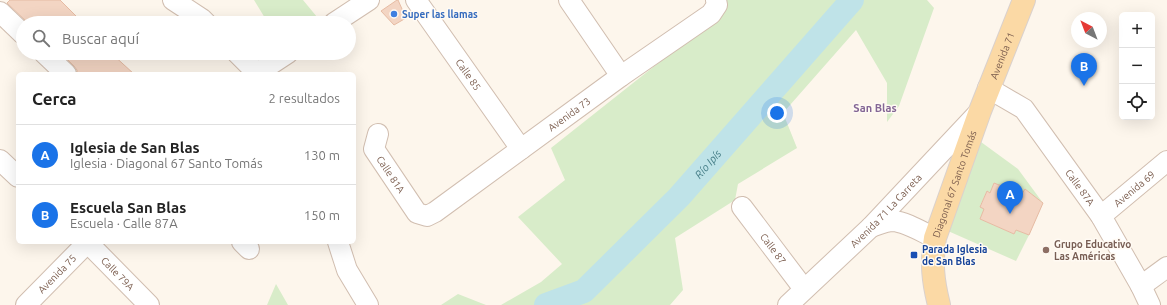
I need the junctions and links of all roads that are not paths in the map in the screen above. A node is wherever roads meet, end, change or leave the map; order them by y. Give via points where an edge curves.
1 (173, 0) edge
2 (369, 0) edge
3 (416, 0) edge
4 (569, 0) edge
5 (1024, 0) edge
6 (716, 2) edge
7 (0, 12) edge
8 (197, 16) edge
9 (345, 16) edge
10 (16, 27) edge
11 (51, 60) edge
12 (244, 60) edge
13 (278, 60) edge
14 (64, 72) edge
15 (255, 72) edge
16 (260, 72) edge
17 (622, 76) junction
18 (988, 88) junction
19 (980, 111) junction
20 (378, 134) dead end
21 (521, 149) junction
22 (0, 160) edge
23 (1167, 161) edge
24 (16, 175) edge
25 (742, 207) dead end
26 (417, 213) joint
27 (1101, 216) junction
28 (871, 227) junction
29 (934, 238) junction
30 (85, 244) edge
31 (89, 244) edge
32 (339, 244) edge
33 (1167, 267) edge
34 (1141, 286) junction
35 (804, 289) junction
36 (26, 305) edge
37 (149, 305) edge
38 (368, 305) edge
39 (788, 305) edge
40 (939, 305) edge
41 (1150, 305) edge

1 - 8 street
2 - 9 street
3 - 21 street, Calle 85
4 - 17 street
5 - 18 main road, Avenida 71
6 - 17 street, Avenida 73 via 711,14
7 - 10 street
11 - 14 street
12 - 15 street
13 - 16 street
17 - 21 street, Avenida 73
18 - 19 main road, Avenida 71
18 - 27 street, Calle 87A via 1024,109
19 - 28 street, Avenida 71 La Carreta
19 - 29 main road, Diagonal 67 Santo Tomás
20 - 26 street, Calle 81A via 374,149
21 - 26 street, Avenida 73 via 435,212 427,216
22 - 24 street
23 - 27 street, Avenida 69
25 - 35 street, Calle 87
27 - 34 street, Calle 87A
28 - 29 street via 892,221 898,222
28 - 35 street, Avenida 71 La Carreta
29 - 40 main road, Diagonal 67 Santo Tomás via 932,270
30 - 36 street, Avenida 75
31 - 37 street, Calle 79A
32 - 38 street via 347,270
33 - 34 street
34 - 41 street, Calle 87A
35 - 39 street, Avenida 71 La Carreta

